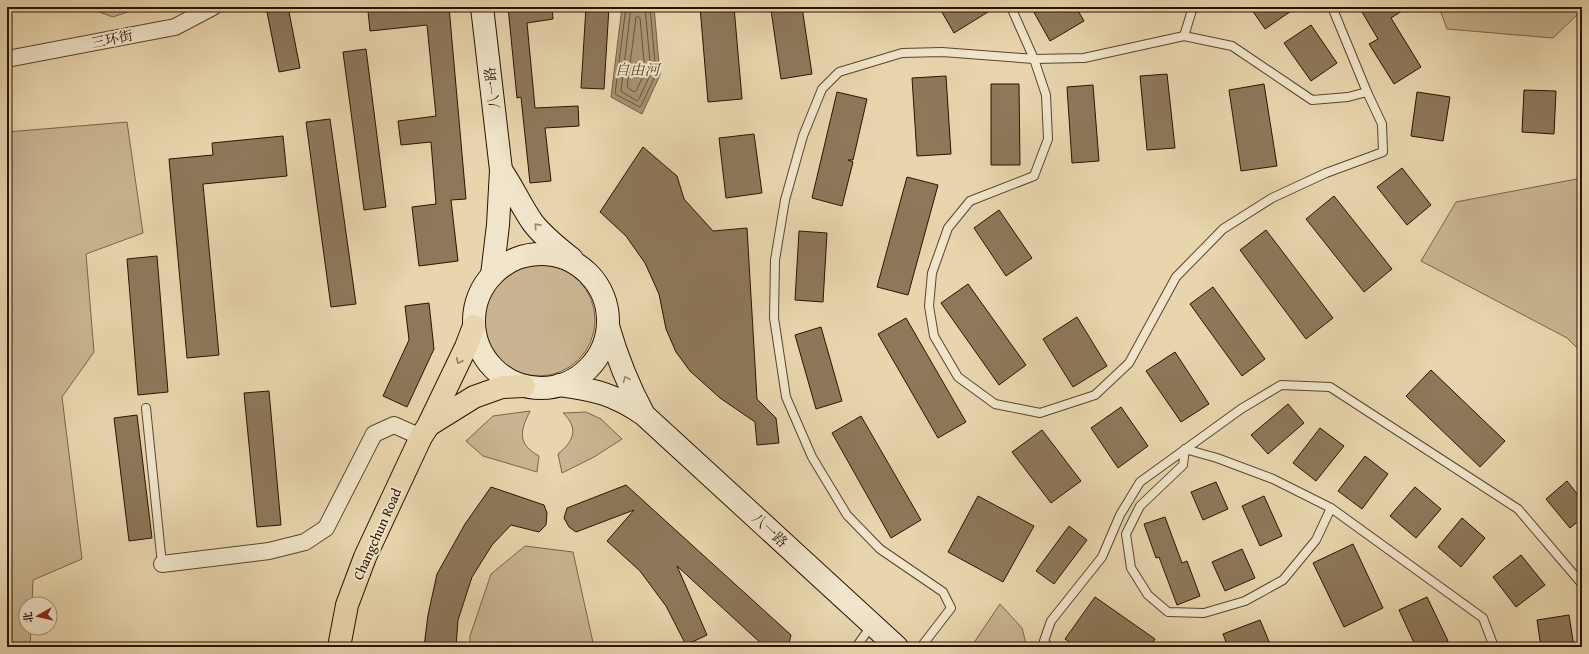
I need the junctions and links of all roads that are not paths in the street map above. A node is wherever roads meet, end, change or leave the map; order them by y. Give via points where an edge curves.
1 (213, 7) edge
2 (482, 7) edge
3 (1011, 7) edge
4 (1193, 7) edge
5 (1332, 7) edge
6 (1184, 36) junction
7 (7, 59) edge
8 (1034, 60) junction
9 (1368, 92) junction
10 (501, 170) junction
11 (576, 262) junction
12 (492, 275) junction
13 (474, 326) junction
14 (608, 326) junction
15 (560, 385) junction
16 (524, 386) junction
17 (146, 408) dead end
18 (643, 414) junction
19 (424, 431) junction
20 (1185, 449) junction
21 (1331, 508) junction
22 (162, 564) joint
23 (1582, 584) edge
24 (872, 624) junction
25 (339, 647) edge
26 (856, 647) edge
27 (897, 647) edge
28 (920, 647) edge
29 (1049, 647) edge
30 (1494, 647) edge

1 - 7 street, 三环街 via 175,27
2 - 10 main road, 八一路
3 - 8 lane
4 - 6 lane
5 - 9 lane
6 - 8 lane via 1084,58
6 - 9 lane via 1232,46 1312,100 1348,97
8 - 9 lane via 1046,95 1048,139 1034,176 970,201 948,228 932,273 929,306 934,336 958,377 995,404 1040,413 1095,395 1129,363 1176,277 1223,229 1272,198 1326,173 1383,152 1382,124
8 - 28 lane via 942,52 902,53 839,72 822,89 803,136 785,200 775,260 774,318 786,397 812,457 847,515 880,549 942,592 951,608
11 -> 10 main road via 534,224
10 - 12 main road, 八一路
11 - 12 main road via 557,255 529,254 508,262
11 - 14 main road via 593,277 606,302
12 - 13 main road via 484,285 475,309
13 - 16 main road via 483,353 503,376
13 -> 19 main road, Changchun Road
14 - 15 main road via 603,347 592,365 578,377
18 -> 14 main road via 619,361
15 - 16 main road via 545,388
15 - 18 main road via 602,392
16 - 19 main road via 502,387 474,397
17 - 22 lane
18 - 24 main road, 八一路
19 - 22 street via 394,425 374,434 326,528 305,542 268,551
19 - 25 main road, Changchun Road via 360,571 347,605
20 - 21 lane via 1274,479
20 - 21 lane via 1184,464 1140,506 1126,534 1131,568 1148,595 1168,612 1204,613 1245,601 1283,580 1316,540
20 - 23 lane via 1241,409 1281,385 1330,387 1518,509
20 - 29 lane via 1140,482 1120,515 1102,557 1051,621 1044,641
21 - 30 lane via 1483,618
24 - 26 lane
24 - 27 main road, 八一路

